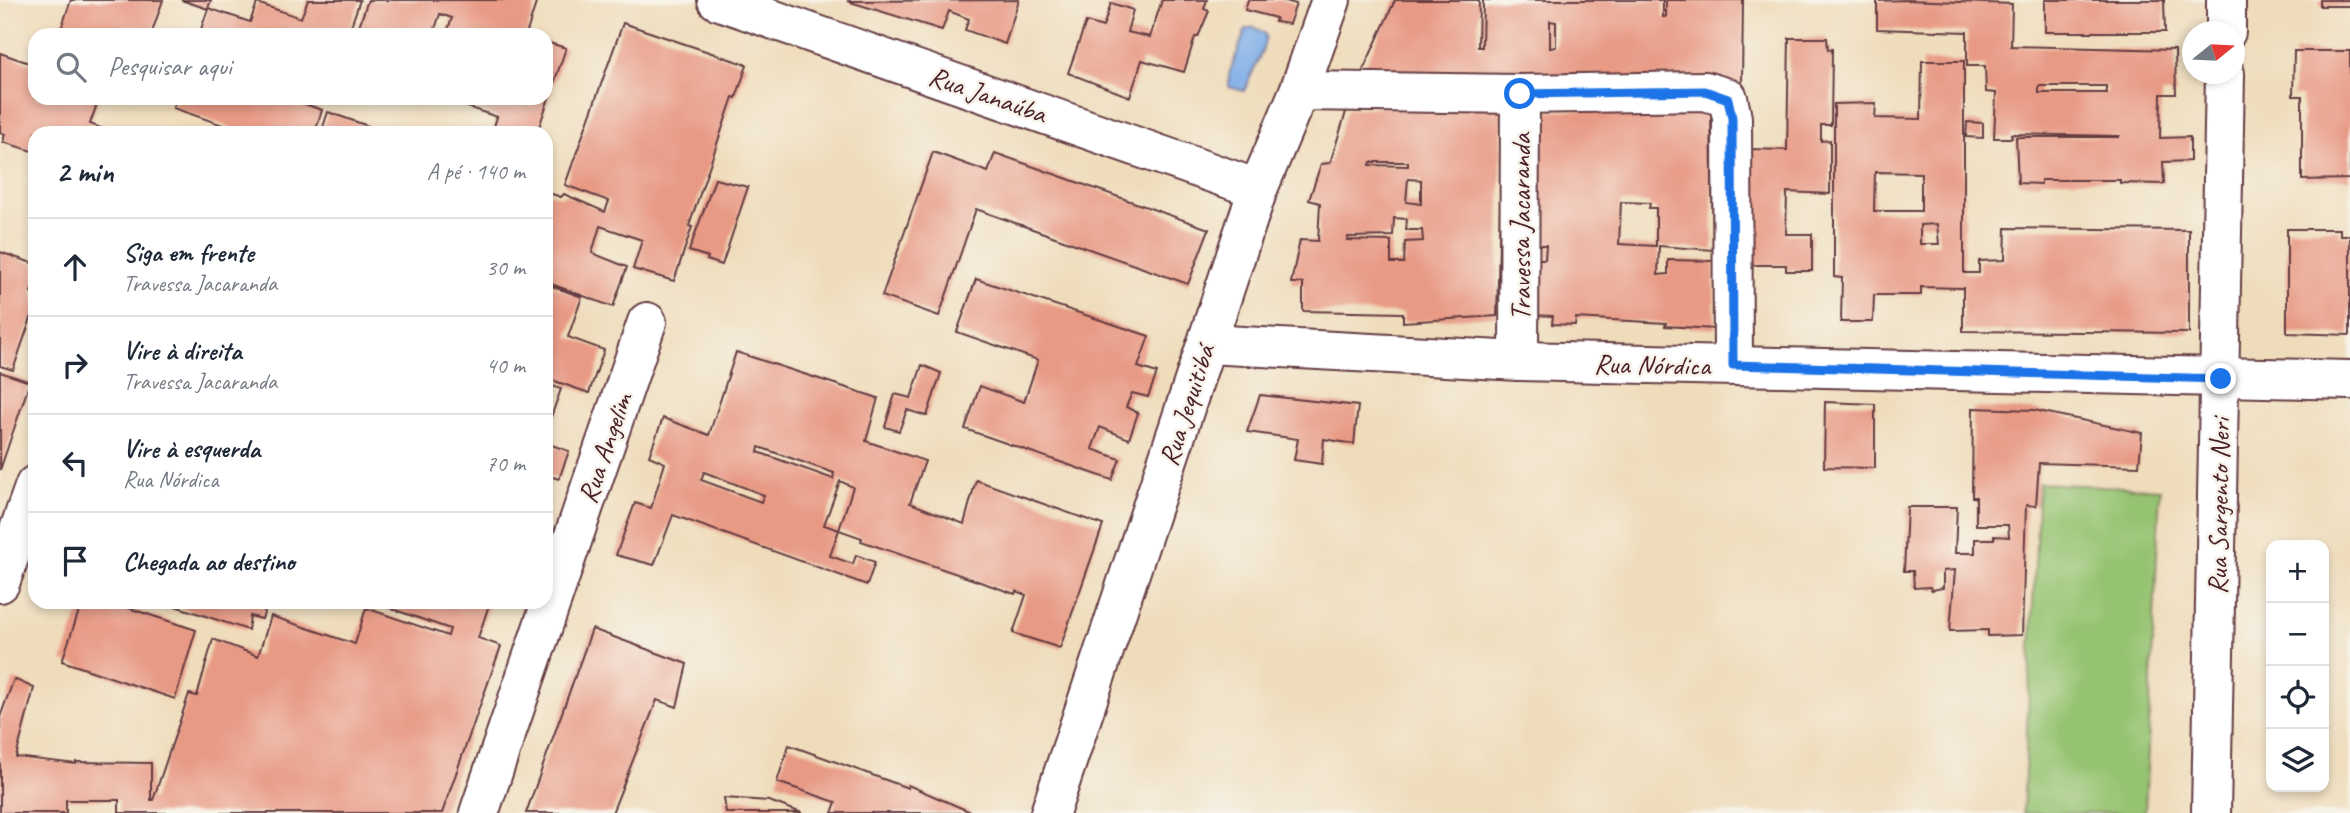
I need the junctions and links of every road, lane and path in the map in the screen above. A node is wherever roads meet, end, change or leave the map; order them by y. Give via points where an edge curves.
1 (717, 0) edge
2 (1331, 0) edge
3 (2226, 0) edge
4 (2226, 21) edge
5 (2225, 84) edge
6 (1299, 91) junction
7 (1520, 94) junction
8 (1258, 189) junction
9 (647, 322) dead end
10 (1207, 344) junction
11 (1520, 361) junction
12 (1733, 365) junction
13 (2221, 379) junction
14 (2350, 380) edge
15 (28, 505) edge
16 (0, 583) edge
17 (553, 597) edge
18 (549, 609) edge
19 (479, 813) edge
20 (1050, 813) edge
21 (2211, 813) edge

1 - 8 street, Rua Janaúba
2 - 6 street, Rua Jequitibá
3 - 4 street
5 - 13 street, Rua Sargento Neri
6 - 7 street, Travessa Jacaranda
6 - 8 street, Rua Jequitibá
7 - 11 street, Travessa Jacaranda
7 - 12 street, Travessa Jacaranda via 1705,91 1728,99 1732,118
8 - 10 street, Rua Jequitibá
9 - 17 street, Rua Angelim
10 - 11 street, Rua Nórdica
10 - 20 street, Rua Jequitibá
11 - 12 street, Rua Nórdica
12 - 13 street, Rua Nórdica
13 - 14 street, Rua Nórdica
13 - 21 street, Rua Sargento Neri
15 - 16 street
18 - 19 street, Rua Angelim

